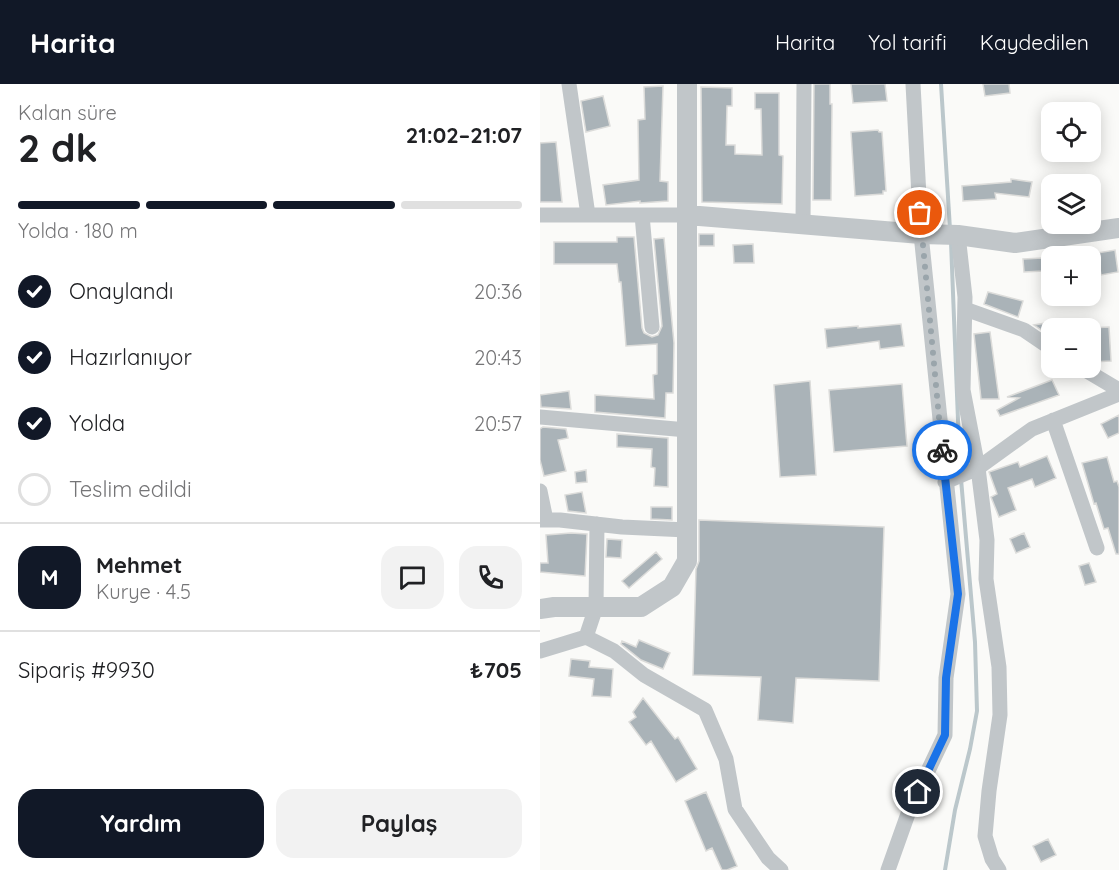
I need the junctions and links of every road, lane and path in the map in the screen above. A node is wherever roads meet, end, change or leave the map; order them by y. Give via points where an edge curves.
1 (569, 84) edge
2 (687, 84) edge
3 (804, 84) edge
4 (913, 84) edge
5 (540, 215) edge
6 (588, 215) junction
7 (642, 215) junction
8 (687, 215) junction
9 (803, 224) junction
10 (1119, 228) edge
11 (925, 233) junction
12 (958, 235) junction
13 (965, 309) junction
14 (652, 327) dead end
15 (1041, 342) edge
16 (1097, 378) edge
17 (1119, 392) edge
18 (540, 417) edge
19 (1053, 420) junction
20 (687, 430) junction
21 (975, 469) junction
22 (950, 480) junction
23 (540, 491) edge
24 (543, 520) edge
25 (597, 524) junction
26 (687, 530) junction
27 (1097, 548) dead end
28 (596, 607) junction
29 (540, 609) edge
30 (586, 636) junction
31 (540, 651) edge
32 (781, 870) edge
33 (888, 870) edge
34 (999, 870) edge

1 - 6 street
2 - 8 street
3 - 9 street
4 - 11 street
5 - 6 street
6 - 7 street
7 - 8 street
7 - 14 street
8 - 9 street
8 - 20 street
9 - 11 street
10 - 12 street via 1015,243
11 - 12 street
11 - 22 street
12 - 13 street
13 - 15 street via 1024,330
13 - 21 street via 963,390
16 - 17 street
17 - 19 street
18 - 20 street
19 - 21 street via 1032,429
19 - 27 street
20 - 26 street
21 - 22 street
21 - 34 street via 987,540 986,579 999,667 1000,715 985,836
22 - 33 street via 958,594 946,678 945,735 909,811
23 - 24 street
24 - 25 street
25 - 26 street
25 - 28 street
26 - 28 street via 687,561 672,587 642,607
28 - 29 street
28 - 30 street
30 - 31 street
30 - 32 street via 705,710 726,759 735,809 768,858

